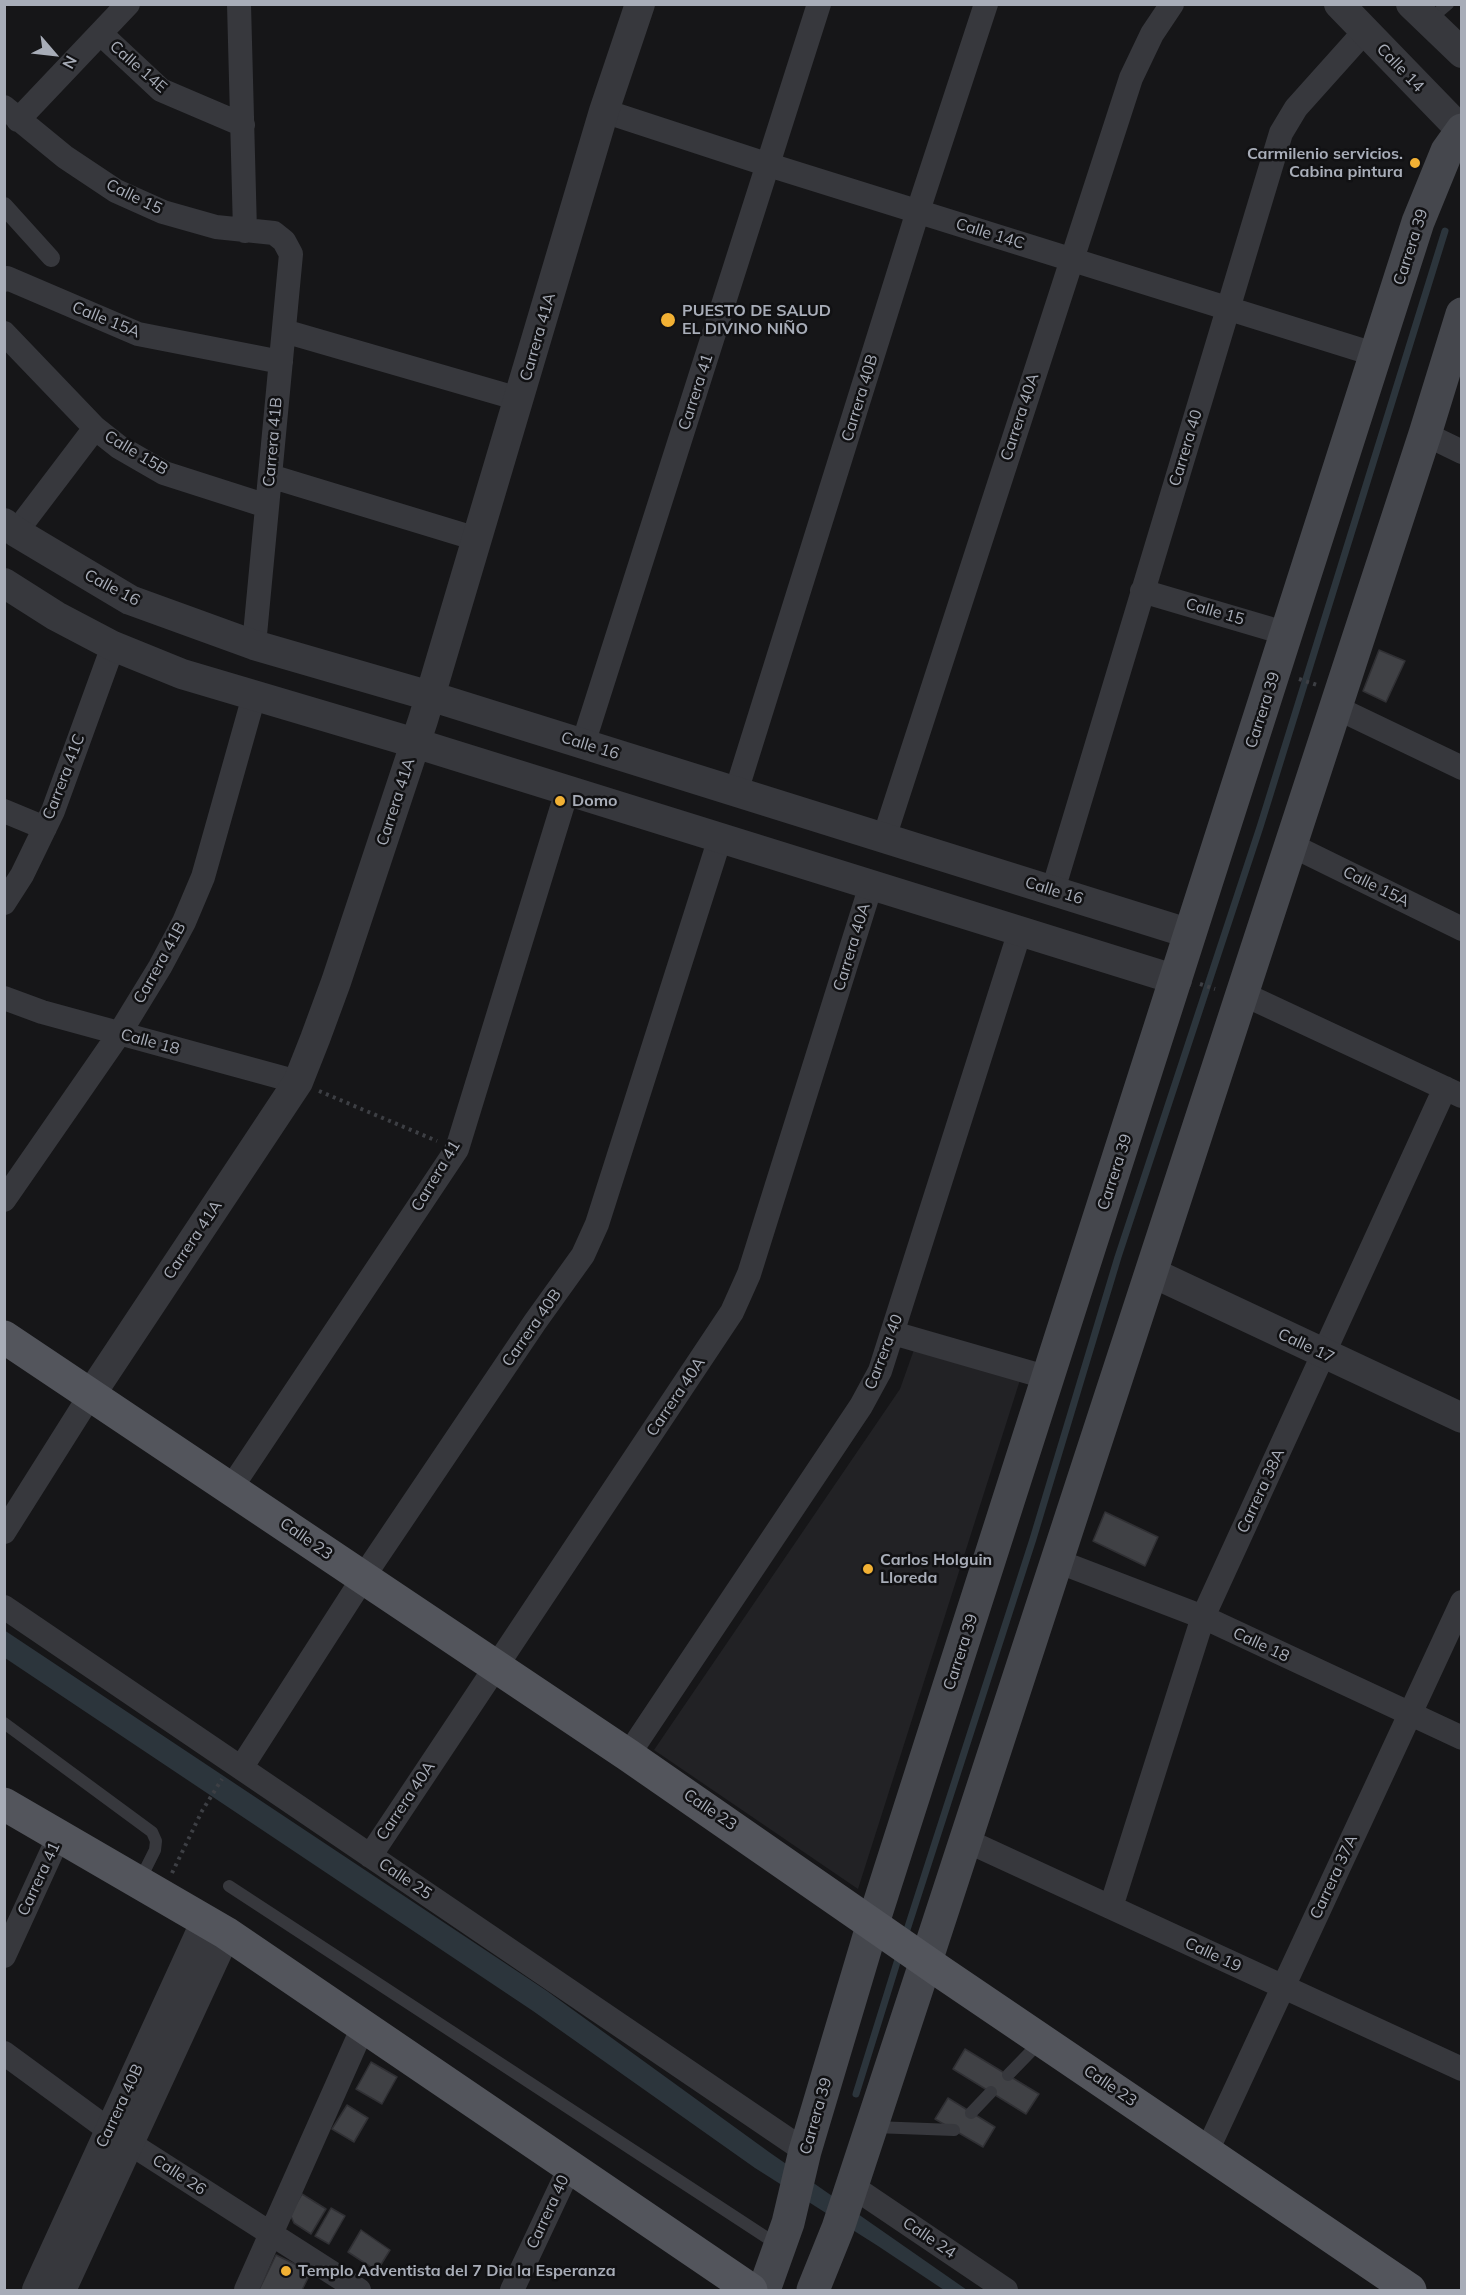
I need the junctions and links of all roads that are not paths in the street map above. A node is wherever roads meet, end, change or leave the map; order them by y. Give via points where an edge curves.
1 (128, 4) edge
2 (239, 4) edge
3 (640, 4) edge
4 (819, 4) edge
5 (986, 4) edge
6 (1172, 4) edge
7 (1339, 4) edge
8 (1429, 10) edge
9 (1365, 31) junction
10 (101, 34) junction
11 (1461, 53) edge
12 (604, 111) junction
13 (11, 114) edge
14 (243, 125) junction
15 (1461, 130) edge
16 (769, 165) junction
17 (4, 206) edge
18 (918, 211) junction
19 (245, 231) junction
20 (284, 241) joint
21 (51, 258) dead end
22 (1071, 259) junction
23 (6, 279) edge
24 (1228, 308) junction
25 (1461, 314) edge
26 (284, 331) junction
27 (4, 333) edge
28 (1377, 355) junction
29 (281, 362) junction
30 (519, 399) junction
31 (95, 428) junction
32 (1425, 434) junction
33 (1461, 452) edge
34 (270, 476) junction
35 (267, 506) junction
36 (10, 527) edge
37 (477, 539) junction
38 (4, 583) edge
39 (1142, 591) junction
40 (1288, 634) junction
41 (254, 645) junction
42 (113, 646) junction
43 (254, 696) junction
44 (430, 696) junction
45 (1331, 698) junction
46 (415, 744) junction
47 (583, 744) junction
48 (1461, 768) edge
49 (567, 790) junction
50 (736, 792) junction
51 (4, 811) edge
52 (45, 828) junction
53 (720, 838) junction
54 (884, 838) junction
55 (1291, 845) junction
56 (872, 885) junction
57 (1053, 890) junction
58 (4, 903) edge
59 (1461, 929) edge
60 (1020, 931) junction
61 (1191, 934) junction
62 (1187, 981) junction
63 (1230, 992) junction
64 (4, 998) edge
65 (119, 1034) junction
66 (298, 1082) junction
67 (1453, 1092) edge
68 (4, 1200) edge
69 (1151, 1272) junction
70 (893, 1333) junction
71 (4, 1337) edge
72 (1323, 1353) junction
73 (1049, 1378) junction
74 (91, 1394) junction
75 (1461, 1418) edge
76 (231, 1488) junction
77 (4, 1533) edge
78 (1057, 1562) junction
79 (363, 1578) junction
80 (1461, 1602) edge
81 (4, 1607) edge
82 (1203, 1617) junction
83 (495, 1667) junction
84 (1410, 1714) junction
85 (4, 1723) edge
86 (1461, 1738) edge
87 (628, 1755) junction
88 (233, 1771) junction
89 (4, 1804) edge
90 (59, 1836) junction
91 (965, 1840) junction
92 (370, 1856) junction
93 (229, 1886) dead end
94 (149, 1889) junction
95 (1111, 1907) junction
96 (877, 1926) junction
97 (216, 1927) junction
98 (918, 1955) junction
99 (4, 1956) edge
100 (1283, 1987) junction
101 (363, 2027) junction
102 (1042, 2040) junction
103 (4, 2053) edge
104 (1461, 2069) edge
105 (1008, 2075) dead end
106 (991, 2092) dead end
107 (972, 2113) dead end
108 (871, 2127) junction
109 (954, 2130) dead end
110 (119, 2136) junction
111 (1207, 2151) junction
112 (570, 2167) junction
113 (850, 2191) junction
114 (794, 2207) junction
115 (272, 2235) junction
116 (37, 2290) edge
117 (61, 2290) edge
118 (246, 2290) edge
119 (359, 2290) edge
120 (512, 2290) edge
121 (751, 2290) edge
122 (764, 2290) edge
123 (795, 2290) edge
124 (813, 2290) edge
125 (1006, 2290) edge
126 (1410, 2290) edge

1 - 10 street
2 - 14 street
3 - 12 street, Carrera 41A
4 - 16 street, Carrera 41
5 - 18 street, Carrera 40B
6 - 22 street, Carrera 40A via 1131,78
7 - 9 street, Calle 14
8 - 11 street
9 - 15 street, Calle 14
9 - 24 street, Carrera 40 via 1296,108 1281,134
10 - 13 street
10 - 14 street, Calle 14E via 161,90
12 - 16 street, Calle 14C
12 - 30 street, Carrera 41A
13 - 19 street, Calle 15 via 65,158 116,191 164,212
14 - 19 street
15 - 28 main road, Carrera 39 via 1447,151 1418,222
16 - 18 street, Calle 14C
16 - 47 street, Carrera 41
17 - 21 street
18 - 22 street, Calle 14C
18 - 50 street, Carrera 40B
19 - 20 street, Calle 15 via 274,233
20 - 26 street, Carrera 41B via 291,254
22 - 24 street, Calle 14C
22 - 54 street, Carrera 40A
23 - 29 street, Calle 15A via 138,334
24 - 28 street, Calle 14C
24 - 39 street, Carrera 40
25 - 32 main road
26 - 29 street, Carrera 41B
26 - 30 street
27 - 31 street, Calle 15B
28 - 40 main road, Carrera 39
29 - 34 street, Carrera 41B
30 - 37 street, Carrera 41A
31 - 35 street, Calle 15B via 164,473
31 - 36 street
32 - 33 street
32 - 45 main road
34 - 35 street, Carrera 41B
34 - 37 street
35 - 41 street, Carrera 41B
36 - 41 street, Calle 16 via 130,600
37 - 44 street, Carrera 41A
38 - 42 street
39 - 40 street, Calle 15
39 - 57 street, Carrera 40
40 - 61 main road, Carrera 39
41 - 44 street, Calle 16
42 - 43 street via 182,674
42 - 52 street, Carrera 41C
43 - 46 street
43 - 65 street, Carrera 41B via 204,877 160,967
44 - 46 street, Carrera 41A
44 - 47 street, Calle 16
45 - 48 street
45 - 55 main road
46 - 49 street
46 - 66 street, Carrera 41A via 336,982
47 - 50 street, Calle 16
49 - 53 street
49 - 76 street, Carrera 41 via 457,1149
50 - 54 street, Calle 16
51 - 52 street
52 - 58 street, Carrera 41C
53 - 56 street
53 - 79 street, Carrera 40B via 597,1224 583,1255
54 - 57 street, Calle 16
55 - 59 street, Calle 15A
55 - 63 main road
56 - 60 street
56 - 83 street, Carrera 40A via 749,1274 732,1312
57 - 61 street, Calle 16
60 - 62 street
60 - 70 street, Carrera 40
61 - 62 main road, Carrera 39
62 - 73 main road, Carrera 39
63 - 67 street
63 - 69 main road
64 - 65 street, Calle 18
65 - 66 street, Calle 18
65 - 68 street, Carrera 41B
66 - 74 street, Carrera 41A
67 - 72 street, Carrera 38A
69 - 72 street, Calle 17
69 - 78 main road
70 - 73 street
70 - 87 street, Carrera 40 via 880,1371 861,1406
71 - 74 main road, Calle 23
72 - 75 street, Calle 17
72 - 82 street, Carrera 38A
73 - 96 main road, Carrera 39
74 - 76 main road, Calle 23
74 - 77 street, Carrera 41A
76 - 79 main road, Calle 23
78 - 82 street, Calle 18
78 - 91 main road
79 - 83 main road, Calle 23
79 - 88 street, Carrera 40B
80 - 84 street, Carrera 37A
81 - 88 street, Calle 25
82 - 84 street, Calle 18
82 - 95 street, Carrera 38A
83 - 87 main road, Calle 23
83 - 92 street, Carrera 40A
84 - 86 street, Calle 18
84 - 100 street, Carrera 37A
85 - 94 lane via 152,1832 156,1841
87 - 96 main road, Calle 23
88 - 92 street, Calle 25
89 - 90 main road
90 - 94 main road
90 - 99 street, Carrera 41
91 - 95 street, Calle 19
91 - 98 main road
92 - 114 street, Calle 25
93 - 114 lane
94 - 97 main road
95 - 100 street, Calle 19
96 - 98 main road, Calle 23
96 - 114 main road, Carrera 39
97 - 101 main road
97 - 110 street, Carrera 40B
98 - 102 main road, Calle 23
98 - 108 main road
100 - 104 street, Calle 19
100 - 111 street, Carrera 37A
101 - 112 main road
101 - 115 street
102 - 105 lane
102 - 111 main road, Calle 23
103 - 110 street, Calle 26
106 - 107 lane
108 - 109 lane
108 - 113 main road
110 - 115 street, Calle 26
110 - 116 street, Carrera 40B
110 - 117 street, Carrera 40B
111 - 126 main road, Calle 23
112 - 120 street, Carrera 40
112 - 121 main road
113 - 124 main road
113 - 125 street, Calle 24
114 - 122 main road, Carrera 39
114 - 123 main road, Carrera 39
115 - 118 street
115 - 119 street, Calle 26

